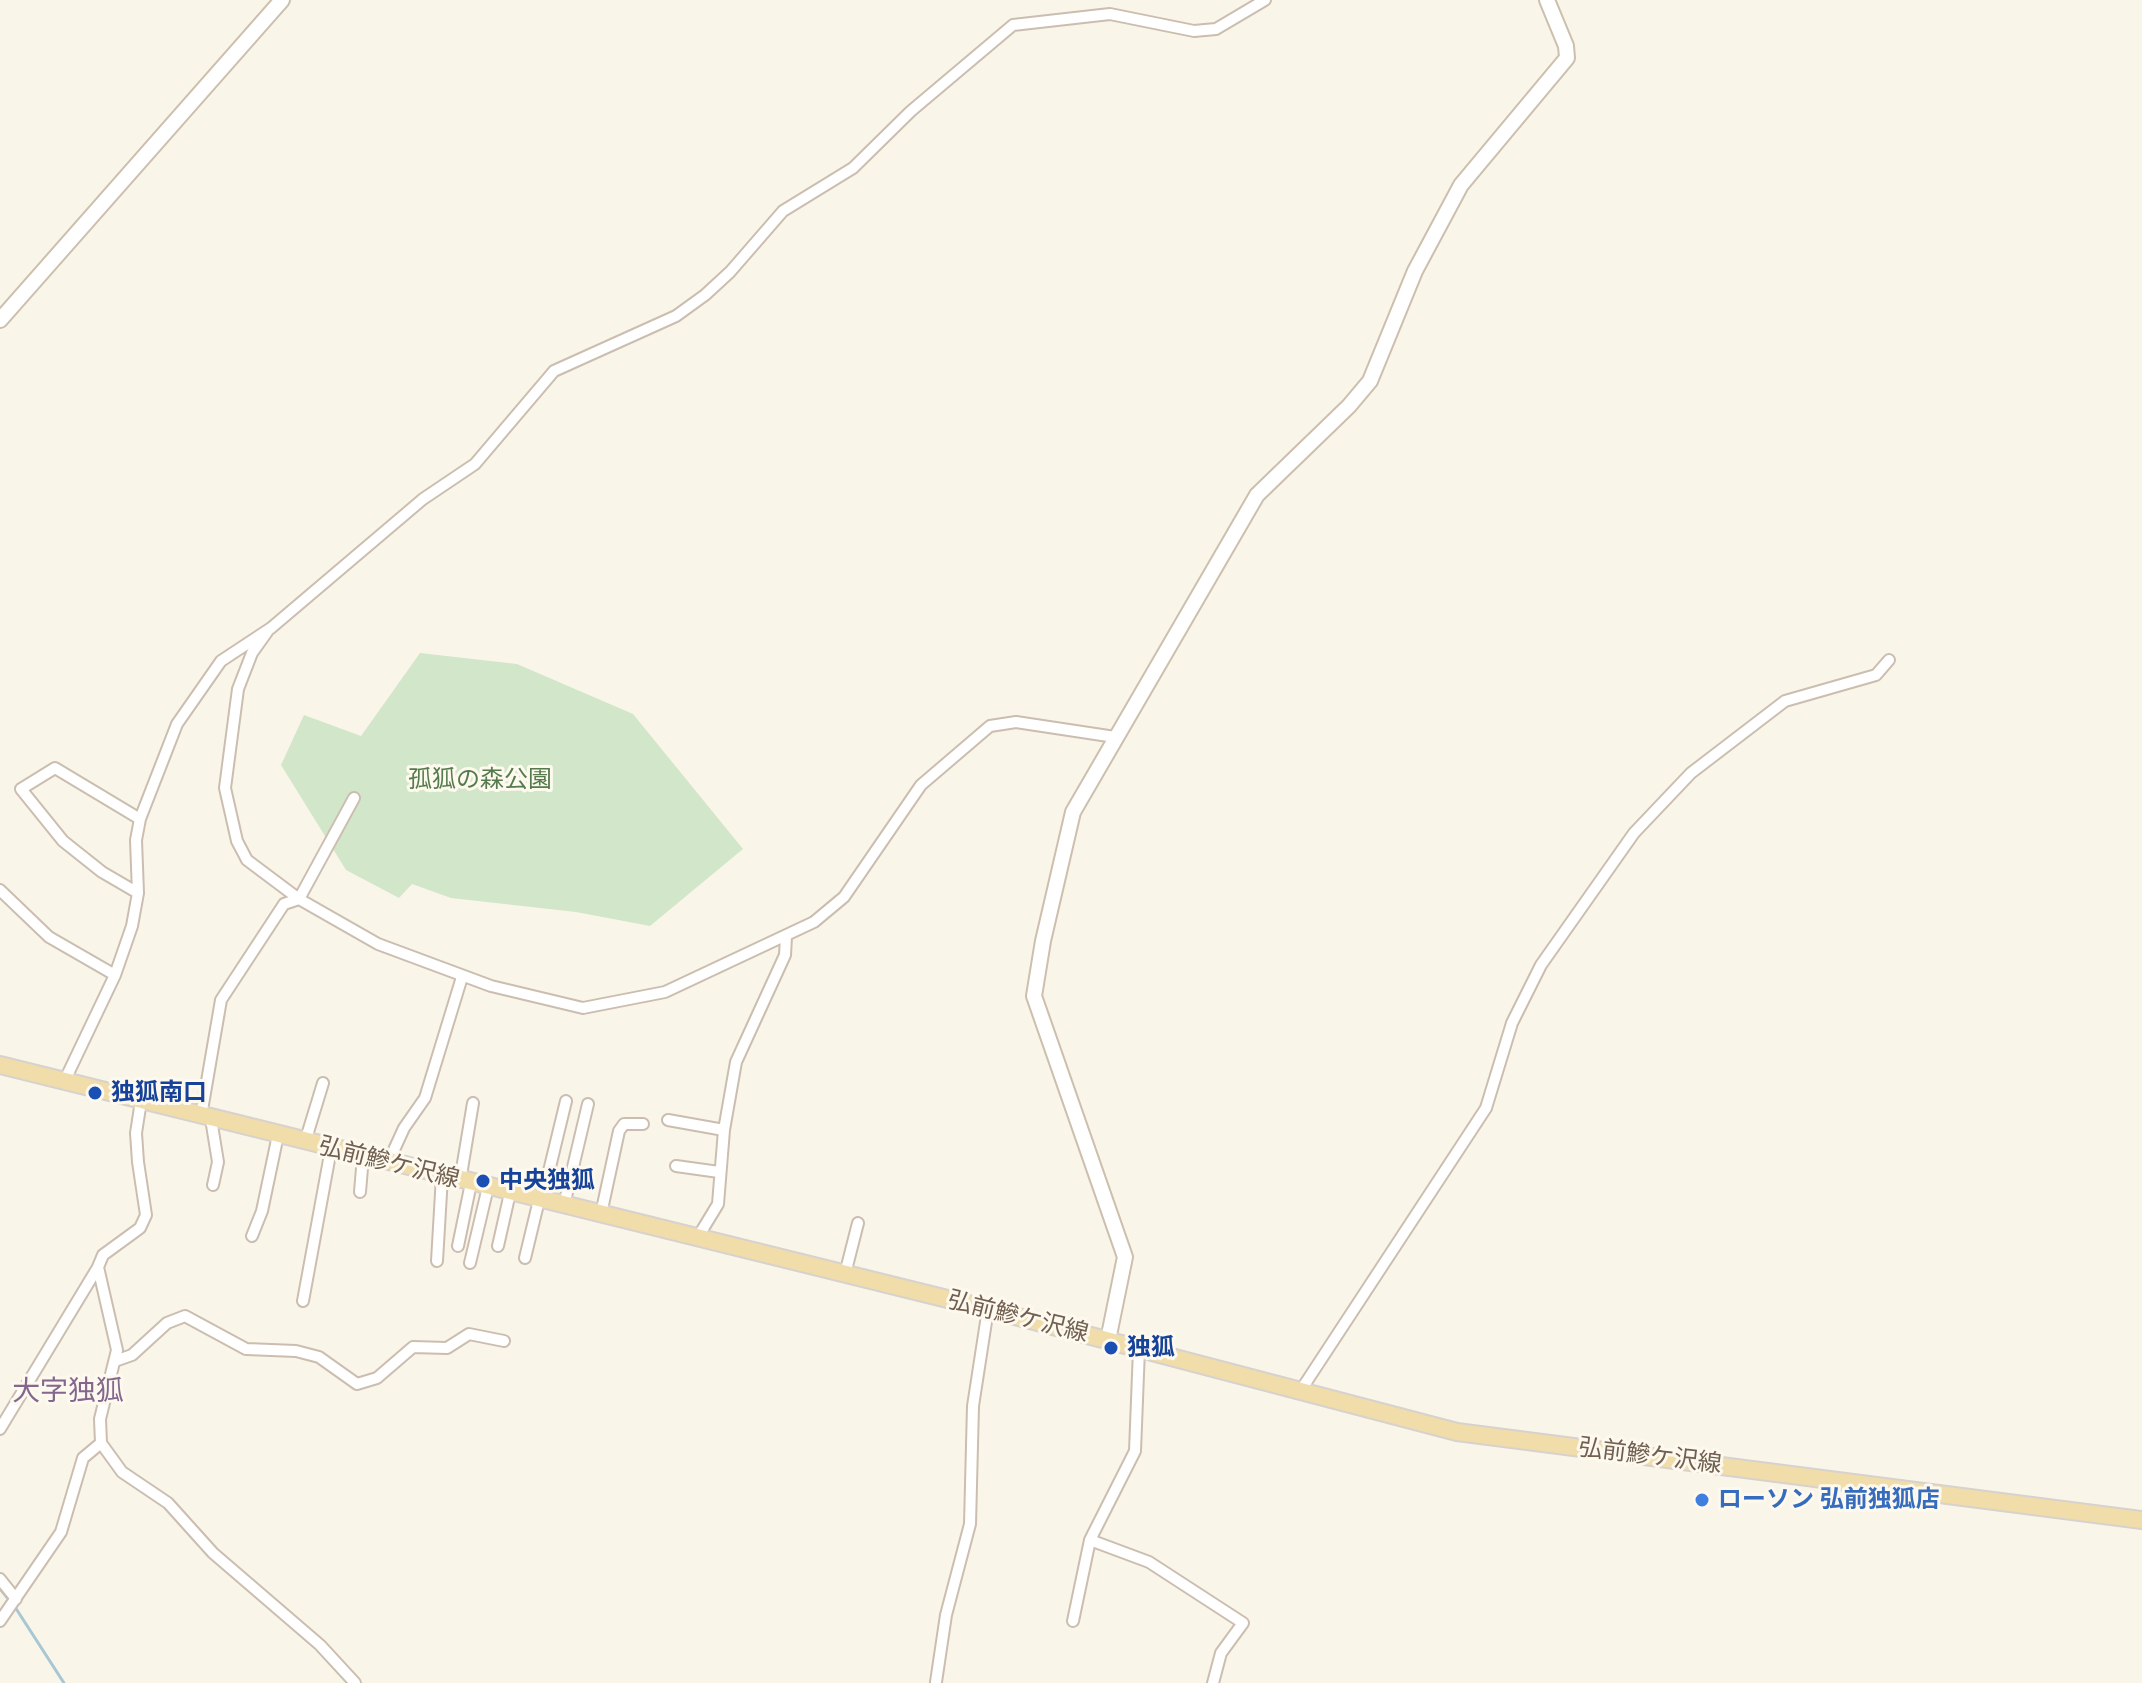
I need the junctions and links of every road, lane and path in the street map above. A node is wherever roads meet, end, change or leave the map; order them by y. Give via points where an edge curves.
1 (282, 0) edge
2 (1265, 0) edge
3 (1547, 0) edge
4 (0, 320) edge
5 (271, 628) junction
6 (1889, 660) dead end
7 (1115, 737) junction
8 (354, 798) dead end
9 (140, 819) junction
10 (0, 890) edge
11 (138, 893) junction
12 (299, 899) junction
13 (786, 937) junction
14 (115, 975) junction
15 (462, 977) junction
16 (0, 1065) edge
17 (64, 1082) junction
18 (323, 1083) dead end
19 (141, 1101) junction
20 (566, 1101) dead end
21 (473, 1103) dead end
22 (588, 1104) dead end
23 (206, 1118) junction
24 (668, 1120) dead end
25 (643, 1124) dead end
26 (724, 1130) junction
27 (278, 1135) junction
28 (305, 1142) junction
29 (331, 1149) junction
30 (363, 1156) junction
31 (388, 1163) junction
32 (676, 1166) dead end
33 (719, 1172) junction
34 (442, 1176) junction
35 (473, 1184) junction
36 (213, 1185) dead end
37 (360, 1192) dead end
38 (510, 1193) junction
39 (540, 1200) junction
40 (564, 1205) junction
41 (601, 1214) junction
42 (858, 1223) dead end
43 (252, 1236) dead end
44 (698, 1237) junction
45 (458, 1246) dead end
46 (498, 1246) dead end
47 (525, 1258) dead end
48 (437, 1261) dead end
49 (470, 1263) dead end
50 (98, 1267) junction
51 (845, 1274) junction
52 (303, 1301) dead end
53 (988, 1309) junction
54 (1108, 1340) junction
55 (504, 1341) dead end
56 (1139, 1349) junction
57 (115, 1361) junction
58 (1301, 1390) junction
59 (0, 1429) edge
60 (101, 1443) junction
61 (2142, 1520) edge
62 (1090, 1540) junction
63 (0, 1579) edge
64 (13, 1603) junction
65 (0, 1621) edge
66 (1073, 1621) dead end
67 (936, 1682) edge
68 (355, 1683) edge
69 (1213, 1683) edge

1 - 4 street
2 - 5 street via 1216,29 1194,31 1110,14 1013,25 853,168 783,211 705,295 676,316 554,371 475,464 423,499
3 - 7 street via 1567,58 1461,185 1415,271 1370,381 1257,495
5 - 9 street via 229,654 205,680 177,724
5 - 12 street via 252,653 238,689 225,788 237,841 247,860
6 - 58 street via 1876,675 1785,701 1691,773 1634,833 1541,965 1512,1023 1486,1108
7 - 13 street via 1016,722 990,726 921,785 844,897
7 - 54 street via 1073,812 1034,996 1125,1257
8 - 12 street
9 - 11 street
9 - 11 street via 55,768 21,789 63,841
10 - 14 street via 49,937
11 - 14 street
12 - 15 street via 378,944
12 - 23 street via 284,904 221,1000
13 - 15 street via 665,992 583,1008
13 - 26 street via 785,955 736,1062
14 - 17 street
15 - 31 street via 425,1098
16 - 17 main road, 弘前鰺ケ沢線
17 - 19 main road, 弘前鰺ケ沢線
18 - 28 street
19 - 23 main road, 弘前鰺ケ沢線
19 - 50 street via 136,1133 146,1215 140,1228 103,1255
20 - 39 street
21 - 35 street
22 - 40 street
23 - 27 main road, 弘前鰺ケ沢線
23 - 36 street via 218,1162
24 - 26 street
25 - 41 street via 624,1124 619,1131
26 - 33 street
27 - 28 main road, 弘前鰺ケ沢線
27 - 43 street
28 - 29 main road, 弘前鰺ケ沢線
29 - 30 main road, 弘前鰺ケ沢線
29 - 52 street
30 - 31 main road, 弘前鰺ケ沢線
30 - 37 street
31 - 34 main road, 弘前鰺ケ沢線
32 - 33 street
33 - 44 street via 718,1204
34 - 35 main road, 弘前鰺ケ沢線
34 - 48 street
35 - 38 main road, 弘前鰺ケ沢線
35 - 45 street
35 - 49 street
38 - 39 main road, 弘前鰺ケ沢線
38 - 46 street
39 - 40 main road, 弘前鰺ケ沢線
39 - 47 street
40 - 41 main road, 弘前鰺ケ沢線
41 - 44 main road, 弘前鰺ケ沢線
42 - 51 street
44 - 51 main road, 弘前鰺ケ沢線
50 - 57 street via 116,1338
50 - 59 street
51 - 53 main road, 弘前鰺ケ沢線
53 - 54 main road, 弘前鰺ケ沢線
53 - 67 street via 973,1406 970,1524 946,1615
54 - 56 main road, 弘前鰺ケ沢線
55 - 57 street via 469,1334 440,1350 413,1347 377,1378 357,1384 319,1357 246,1349 185,1316 167,1323 132,1355
56 - 58 main road, 弘前鰺ケ沢線
56 - 62 street via 1135,1451
57 - 60 street via 100,1419
58 - 61 main road, 弘前鰺ケ沢線 via 1457,1432
60 - 64 street via 83,1458 61,1532
60 - 68 street via 122,1472 168,1503 213,1553 320,1645
62 - 66 street
62 - 69 street via 1149,1562 1243,1623 1221,1653
63 - 64 street
64 - 65 street

